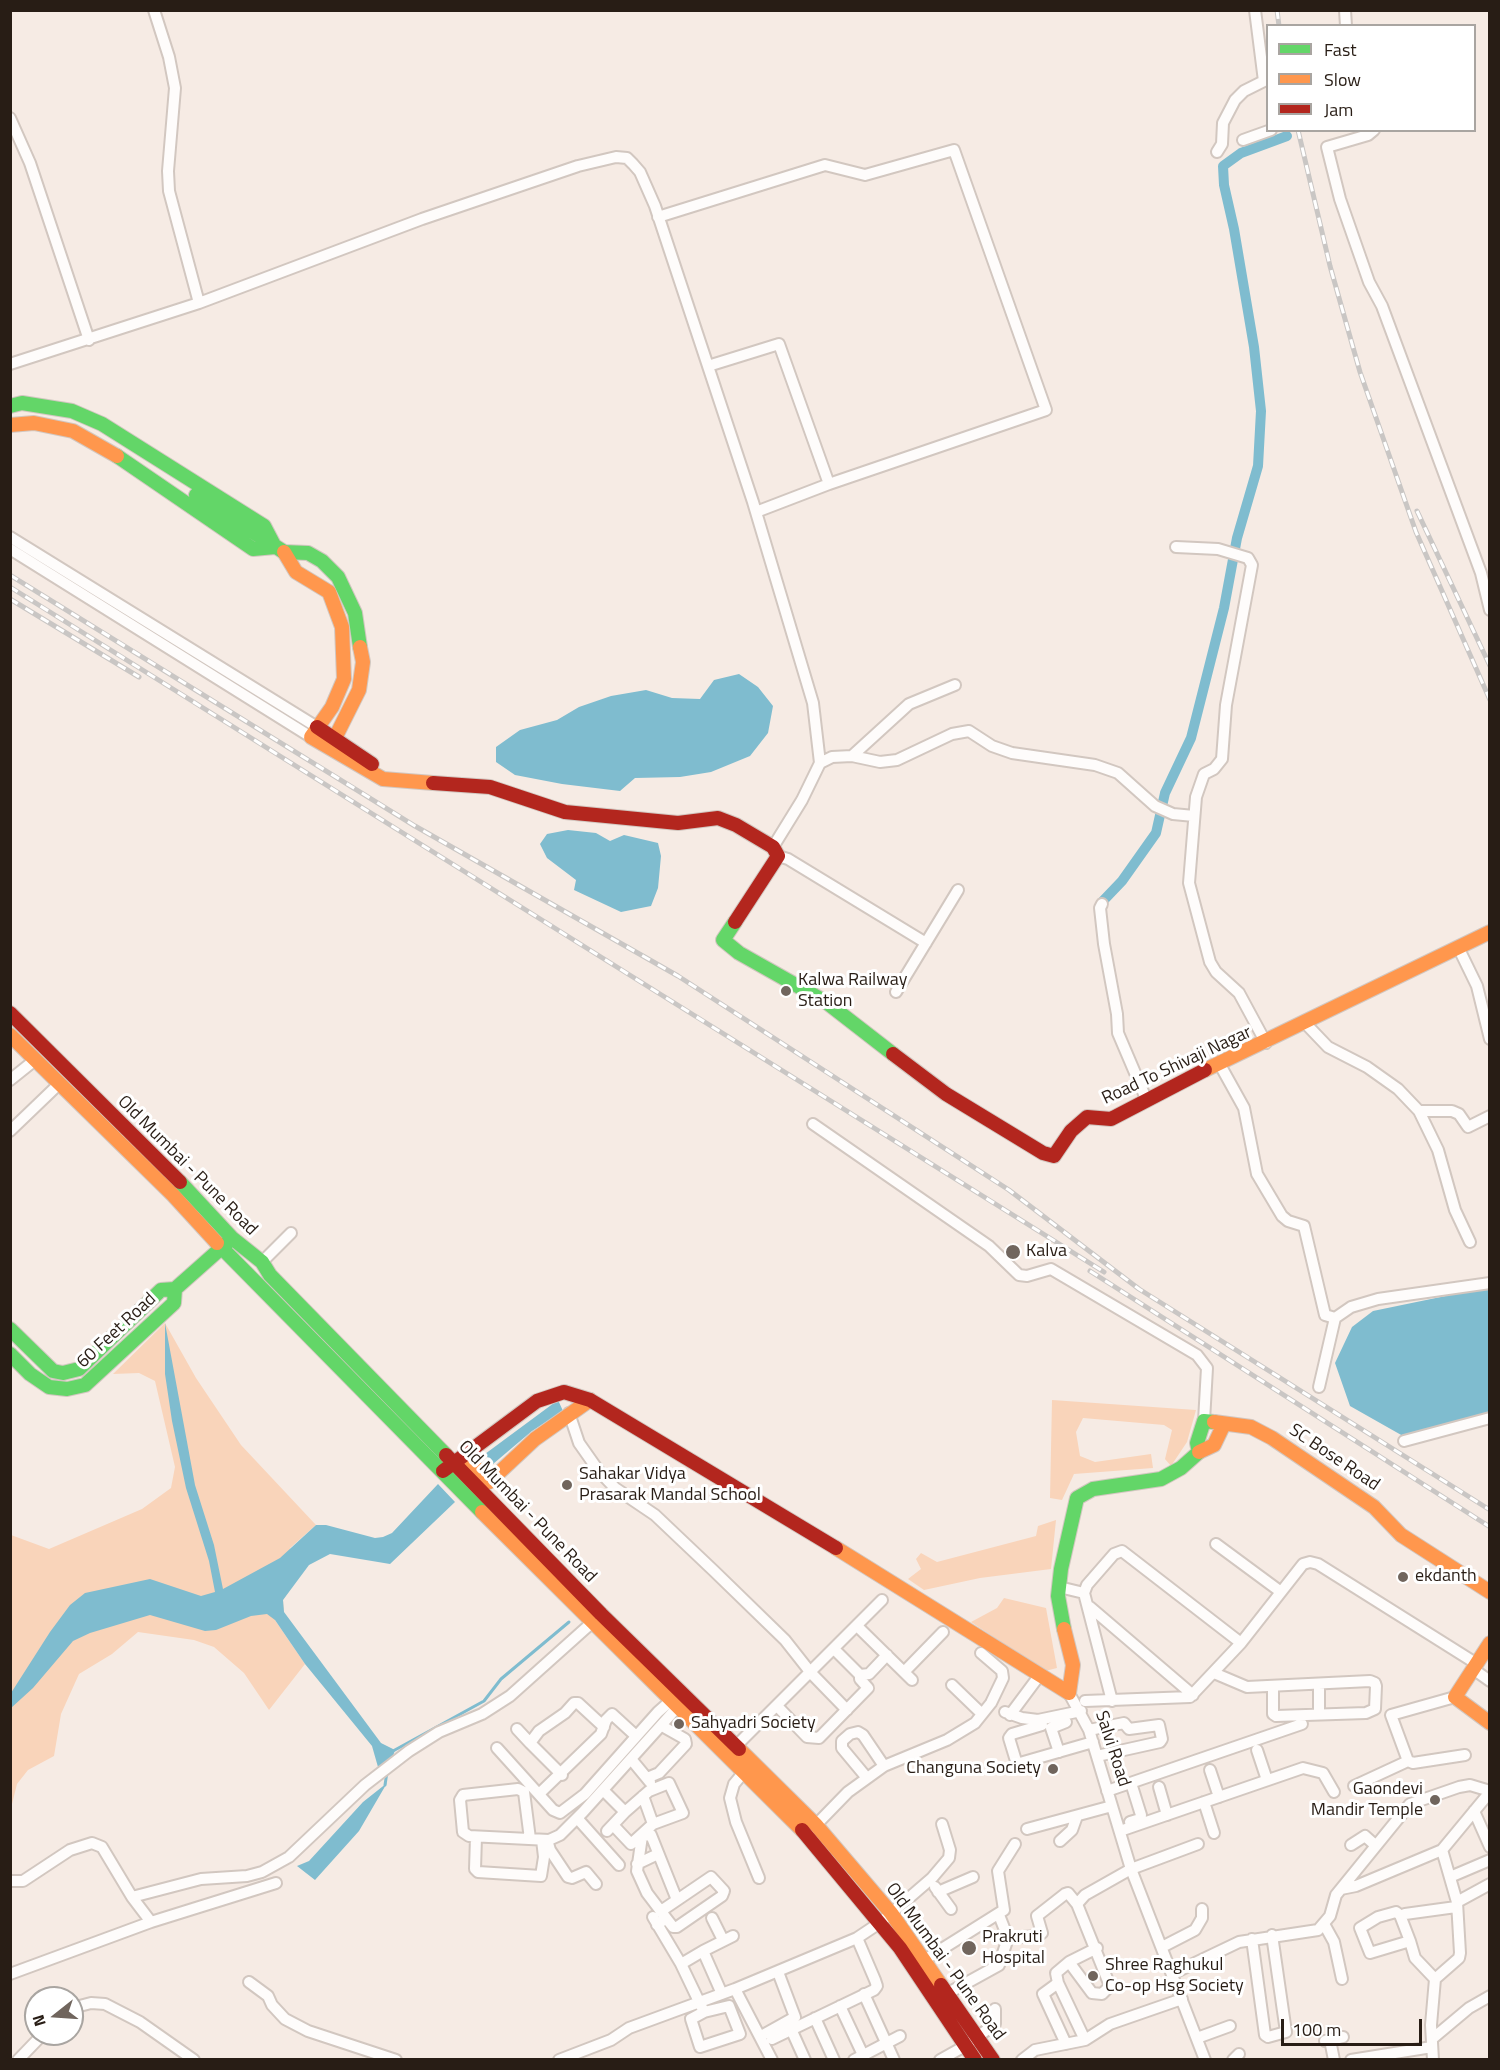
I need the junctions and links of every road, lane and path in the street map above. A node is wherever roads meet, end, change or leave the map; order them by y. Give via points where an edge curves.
1 (153, 10) edge
2 (1255, 10) edge
3 (1266, 85) edge
4 (10, 118) edge
5 (1266, 132) edge
6 (1372, 132) edge
7 (1243, 140) dead end
8 (1216, 152) dead end
9 (658, 218) junction
10 (199, 303) junction
11 (89, 340) junction
12 (10, 364) edge
13 (708, 366) junction
14 (10, 406) edge
15 (10, 415) edge
16 (10, 425) edge
17 (828, 484) junction
18 (756, 513) junction
19 (10, 537) edge
20 (1176, 547) dead end
21 (10, 549) edge
22 (280, 549) junction
23 (1490, 610) edge
24 (955, 685) dead end
25 (314, 732) junction
26 (332, 744) junction
27 (852, 756) junction
28 (820, 763) junction
29 (1194, 816) junction
30 (779, 850) junction
31 (958, 890) dead end
32 (1102, 904) dead end
33 (1490, 932) edge
34 (926, 943) junction
35 (1458, 947) junction
36 (896, 992) dead end
37 (10, 1013) edge
38 (1306, 1023) junction
39 (10, 1035) edge
40 (1490, 1039) edge
41 (1266, 1043) junction
42 (35, 1060) junction
43 (1219, 1063) junction
44 (10, 1080) edge
45 (60, 1083) junction
46 (1147, 1101) junction
47 (104, 1109) junction
48 (1419, 1111) junction
49 (1490, 1116) edge
50 (94, 1119) junction
51 (813, 1124) dead end
52 (10, 1131) edge
53 (291, 1233) dead end
54 (232, 1238) junction
55 (1470, 1242) dead end
56 (221, 1248) junction
57 (262, 1262) junction
58 (1490, 1283) edge
59 (175, 1288) junction
60 (1335, 1318) junction
61 (10, 1329) edge
62 (10, 1354) edge
63 (48, 1367) junction
64 (37, 1379) junction
65 (1319, 1387) dead end
66 (590, 1400) junction
67 (569, 1413) junction
68 (1490, 1418) edge
69 (1204, 1421) junction
70 (1224, 1424) junction
71 (1404, 1441) dead end
72 (1199, 1452) junction
73 (453, 1463) junction
74 (489, 1482) junction
75 (490, 1499) junction
76 (1216, 1544) dead end
77 (1059, 1587) junction
78 (1281, 1592) junction
79 (1490, 1592) edge
80 (1084, 1593) junction
81 (882, 1600) dead end
82 (1090, 1607) junction
83 (597, 1618) junction
84 (857, 1626) junction
85 (943, 1632) dead end
86 (1241, 1643) junction
87 (1490, 1643) edge
88 (834, 1649) junction
89 (981, 1653) dead end
90 (887, 1655) junction
91 (1475, 1667) junction
92 (811, 1673) junction
93 (1214, 1673) junction
94 (860, 1675) junction
95 (1039, 1676) junction
96 (1490, 1681) edge
97 (1319, 1684) junction
98 (952, 1685) dead end
99 (1273, 1686) junction
100 (1069, 1694) junction
101 (1193, 1695) junction
102 (1455, 1697) junction
103 (679, 1699) junction
104 (1112, 1701) junction
105 (777, 1706) junction
106 (847, 1710) junction
107 (1083, 1710) junction
108 (982, 1714) junction
109 (1319, 1714) junction
110 (1490, 1723) edge
111 (1302, 1724) dead end
112 (1042, 1725) dead end
113 (662, 1726) junction
114 (604, 1727) junction
115 (517, 1729) dead end
116 (1089, 1730) junction
117 (636, 1736) junction
118 (1093, 1742) junction
119 (530, 1743) junction
120 (498, 1748) dead end
121 (732, 1750) junction
122 (1257, 1750) dead end
123 (1059, 1752) junction
124 (1465, 1755) dead end
125 (1097, 1756) junction
126 (631, 1760) junction
127 (1408, 1761) junction
128 (884, 1766) junction
129 (748, 1767) junction
130 (1210, 1770) dead end
131 (562, 1775) junction
132 (647, 1778) junction
133 (867, 1778) junction
134 (1267, 1780) junction
135 (1131, 1783) junction
136 (1354, 1786) dead end
137 (1159, 1787) dead end
138 (603, 1790) junction
139 (1107, 1791) junction
140 (1490, 1791) edge
141 (1334, 1792) dead end
142 (540, 1793) junction
143 (647, 1793) junction
144 (1219, 1797) junction
145 (1204, 1802) junction
146 (1112, 1806) junction
147 (1474, 1811) junction
148 (625, 1812) junction
149 (1167, 1815) junction
150 (1077, 1816) junction
151 (577, 1818) junction
152 (653, 1824) junction
153 (942, 1824) dead end
154 (1027, 1829) dead end
155 (1119, 1829) junction
156 (811, 1830) junction
157 (606, 1833) junction
158 (1214, 1833) dead end
159 (476, 1837) junction
160 (530, 1839) junction
161 (545, 1840) junction
162 (1488, 1840) edge
163 (1060, 1841) dead end
164 (1016, 1844) dead end
165 (1198, 1844) dead end
166 (1351, 1845) dead end
167 (1375, 1845) junction
168 (1442, 1850) junction
169 (658, 1854) junction
170 (1490, 1860) edge
171 (637, 1864) junction
172 (620, 1865) dead end
173 (1131, 1869) junction
174 (1450, 1876) junction
175 (973, 1877) dead end
176 (759, 1878) dead end
177 (929, 1880) junction
178 (10, 1881) edge
179 (276, 1882) dead end
180 (596, 1884) dead end
181 (1490, 1884) edge
182 (1341, 1889) junction
183 (938, 1892) junction
184 (132, 1897) junction
185 (677, 1900) junction
186 (1077, 1904) junction
187 (1457, 1904) junction
188 (951, 1909) dead end
189 (1202, 1909) dead end
190 (1405, 1914) dead end
191 (999, 1915) junction
192 (659, 1918) junction
193 (712, 1918) dead end
194 (886, 1918) junction
195 (151, 1922) junction
196 (1323, 1924) junction
197 (1272, 1935) junction
198 (857, 1938) junction
199 (1008, 1938) junction
200 (1251, 1939) junction
201 (1410, 1941) junction
202 (1162, 1947) junction
203 (1097, 1948) junction
204 (703, 1951) junction
205 (1069, 1962) junction
206 (920, 1963) junction
207 (681, 1964) junction
208 (778, 1972) junction
209 (10, 1974) edge
210 (1172, 1974) junction
211 (1342, 1978) dead end
212 (1435, 1979) junction
213 (249, 1982) dead end
214 (1058, 1983) junction
215 (735, 1989) junction
216 (1280, 1990) junction
217 (1259, 1993) junction
218 (722, 1994) junction
219 (864, 1994) junction
220 (1490, 1996) edge
221 (942, 1997) junction
222 (1182, 1999) junction
223 (84, 2005) edge
224 (840, 2006) junction
225 (702, 2007) junction
226 (995, 2009) dead end
227 (815, 2018) junction
228 (1230, 2026) dead end
229 (791, 2030) junction
230 (740, 2034) junction
231 (763, 2034) junction
232 (900, 2036) dead end
233 (1342, 2037) dead end
234 (1197, 2038) junction
235 (1085, 2040) junction
236 (971, 2042) junction
237 (886, 2043) junction
238 (1432, 2043) junction
239 (1066, 2044) junction
240 (31, 2046) edge
241 (859, 2057) edge
242 (18, 2060) edge
243 (194, 2060) edge
244 (396, 2060) edge
245 (559, 2060) edge
246 (772, 2060) edge
247 (805, 2060) edge
248 (834, 2060) edge
249 (894, 2060) edge
250 (940, 2060) edge
251 (975, 2060) edge
252 (993, 2060) edge
253 (1022, 2060) edge
254 (1205, 2060) edge
255 (1334, 2060) edge
256 (1351, 2060) edge
257 (1433, 2060) edge

1 - 10 street via 175,88 169,191
2 - 3 street
3 - 8 street via 1244,91 1235,100 1223,123 1222,144
4 - 11 street via 30,163
5 - 7 street
6 - 23 street via 1327,147 1340,200 1485,585
9 - 10 street via 640,172 627,158 616,157 422,219
9 - 13 street
9 - 17 street via 825,165 865,175 954,150 1046,410
10 - 11 street
11 - 12 street
13 - 17 street via 779,344
13 - 18 street
14 - 22 street via 22,403 72,411 102,424 264,526
15 - 22 street via 38,414 77,422
16 - 22 street via 34,423 73,430 253,549
17 - 18 street
18 - 28 street via 813,703
19 - 25 street
20 - 29 street via 1211,547 1234,554 1251,561 1252,571 1226,705 1221,759 1202,777
21 - 25 street
22 - 25 street via 296,572 329,592 342,627 344,679
22 - 26 street via 308,553 322,561 338,577 355,613 363,662 359,690
24 - 27 street via 909,704
25 - 26 street
26 - 30 street via 383,780 401,776 490,787 564,812 597,816 678,823 718,818
27 - 28 street via 832,757
27 - 29 street via 880,762 897,760 952,734 969,731 1012,753 1095,765 1118,773 1155,806 1173,814
28 - 30 street
29 - 41 street via 1189,884 1210,962 1215,972 1239,993
30 - 34 street
30 - 46 street, Road To Shivaji Nagar via 727,942 738,953 826,1002 946,1094 1043,1154 1054,1156 1071,1131 1087,1117 1111,1119
31 - 34 street
32 - 46 street via 1118,1033
33 - 35 street, Road To Shivaji Nagar
34 - 36 street
35 - 38 street, Road To Shivaji Nagar
35 - 40 street via 1477,986
37 - 47 street, Old Mumbai - Pune Road
38 - 41 street, Road To Shivaji Nagar
38 - 48 street via 1328,1047 1367,1067 1398,1089
39 - 42 street, Old Mumbai - Pune Road
41 - 43 street, Road To Shivaji Nagar
42 - 44 street
42 - 45 street, Old Mumbai - Pune Road
43 - 46 street, Road To Shivaji Nagar
43 - 60 street via 1244,1108 1257,1174 1282,1216 1304,1226 1323,1309 1329,1318
45 - 50 street, Old Mumbai - Pune Road
45 - 52 street
47 - 50 street
47 - 54 street, Old Mumbai - Pune Road via 187,1188
48 - 49 street via 1452,1111 1468,1127
48 - 55 street via 1438,1150 1455,1210
50 - 56 street, Old Mumbai - Pune Road
51 - 69 street via 989,1246 1019,1275 1051,1269 1197,1355 1207,1368
53 - 57 street
54 - 56 street, 60 Feet Road
54 - 57 street, Old Mumbai - Pune Road
56 - 59 street, 60 Feet Road
56 - 73 street, Old Mumbai - Pune Road
57 - 73 street, Old Mumbai - Pune Road via 270,1275
58 - 60 street via 1364,1301
59 - 63 street, 60 Feet Road via 161,1290 79,1369 63,1373
59 - 64 street, 60 Feet Road via 174,1303 85,1385 49,1387
60 - 65 street
61 - 63 street, 60 Feet Road
62 - 64 street, 60 Feet Road
63 - 64 street
66 - 67 street
66 - 73 street via 564,1392 537,1401
66 - 95 street via 891,1581
67 - 74 street
67 - 92 street via 579,1443 598,1470 615,1488 655,1515 785,1640
68 - 71 street
69 - 70 street, SC Bose Road
69 - 72 street via 1197,1443
70 - 72 street via 1214,1445
70 - 79 street, SC Bose Road via 1251,1427 1272,1438 1374,1507 1401,1535
72 - 77 street via 1161,1479 1093,1489 1077,1498
73 - 74 street
73 - 75 street, Old Mumbai - Pune Road
73 - 83 street, Old Mumbai - Pune Road
74 - 75 street
75 - 83 street, Old Mumbai - Pune Road
76 - 78 street
77 - 80 street
77 - 100 street via 1063,1627 1073,1665
78 - 86 street
78 - 91 street via 1303,1564 1318,1564
80 - 82 street
80 - 86 street via 1114,1554 1122,1551
81 - 84 street
82 - 101 street
82 - 104 street
83 - 103 street, Old Mumbai - Pune Road
83 - 184 street via 497,1706 426,1740 387,1768 282,1861 247,1876 201,1879
84 - 88 street
84 - 90 street
85 - 90 street via 908,1676
86 - 93 street
87 - 91 street
88 - 92 street
88 - 94 street
89 - 108 street via 1003,1675
90 - 94 street via 869,1674
91 - 96 street
91 - 102 street
92 - 105 street
92 - 106 street
93 - 99 street via 1247,1687
93 - 101 street
94 - 106 street via 867,1690
95 - 100 street
95 - 107 street via 1007,1714 1038,1720
97 - 99 street
97 - 109 street
97 - 109 street via 1370,1681 1376,1686 1375,1709 1371,1712
98 - 108 street
99 - 109 street via 1274,1716
100 - 107 street, Salvi Road
101 - 104 street
102 - 110 street
102 - 127 street via 1391,1715
103 - 113 street
103 - 117 street
103 - 121 street, Old Mumbai - Pune Road
104 - 107 street
105 - 106 street via 813,1739 819,1738
105 - 121 street
107 - 116 street, Salvi Road
107 - 123 street via 1053,1726
108 - 128 street via 975,1723 946,1740
111 - 135 street
112 - 123 street via 1011,1734 1016,1761
113 - 126 street
113 - 132 street via 685,1739 686,1744 659,1773
114 - 117 street via 612,1714 616,1715
114 - 119 street via 574,1703 544,1726
114 - 131 street
115 - 119 street
116 - 118 street, Salvi Road
116 - 125 street via 1124,1723 1129,1729 1159,1725 1160,1742
117 - 142 street via 565,1811 553,1810
118 - 123 street
118 - 125 street, Salvi Road
119 - 131 street
120 - 142 street
121 - 129 street, Old Mumbai - Pune Road
122 - 134 street
124 - 127 street
125 - 139 street, Salvi Road
126 - 132 street
126 - 138 street
127 - 136 street
128 - 133 street
128 - 133 street via 863,1736 858,1732 850,1734 842,1741 842,1748
129 - 156 street, Old Mumbai - Pune Road
129 - 176 street via 734,1784 730,1798
130 - 144 street
131 - 142 street
132 - 143 street
133 - 156 street
134 - 141 street via 1308,1767 1323,1773
134 - 144 street
135 - 139 street
135 - 155 street via 1141,1817
137 - 149 street
138 - 148 street
138 - 151 street
139 - 146 street, Salvi Road
140 - 147 street
140 - 167 street via 1470,1785 1424,1797 1410,1804
143 - 148 street
143 - 152 street
143 - 152 street via 671,1785 682,1813
144 - 145 street
145 - 149 street
145 - 158 street
146 - 150 street
146 - 155 street, Salvi Road
147 - 162 street
147 - 168 street
148 - 157 street
149 - 155 street
150 - 154 street
150 - 163 street via 1072,1830
151 - 157 street
151 - 161 street via 560,1835
152 - 157 street via 631,1844
153 - 177 street via 950,1854
155 - 173 street, Salvi Road
156 - 194 street, Old Mumbai - Pune Road
157 - 172 street
159 - 160 street
159 - 160 street via 463,1832 463,1795 518,1789 524,1792
159 - 161 street via 478,1872 506,1868 541,1876
160 - 161 street
161 - 180 street via 568,1877 586,1872
164 - 191 street via 998,1871 1005,1904
165 - 173 street
166 - 167 street via 1365,1836
167 - 182 street
168 - 174 street
168 - 182 street
169 - 171 street
169 - 171 street via 651,1835 642,1836
169 - 185 street
170 - 174 street
171 - 192 street
173 - 186 street via 1085,1895
173 - 202 street, Salvi Road
174 - 187 street
175 - 183 street
177 - 183 street
177 - 194 street
178 - 184 street via 23,1881 70,1850 92,1843 102,1847
179 - 195 street
181 - 187 street
182 - 196 street
183 - 188 street
184 - 195 street
185 - 192 street
185 - 192 street via 711,1877 724,1892 675,1928
186 - 199 street via 1065,1894 1037,1916 1042,1933
186 - 203 street
187 - 190 street
187 - 212 street via 1459,1958
189 - 202 street via 1195,1930
191 - 199 street
191 - 206 street
192 - 207 street
193 - 204 street via 728,1938
194 - 198 street
194 - 206 street, Old Mumbai - Pune Road
195 - 209 street
196 - 197 street via 1312,1932
196 - 211 street via 1334,1942
197 - 200 street
197 - 216 street
198 - 208 street
198 - 219 street via 877,1986
199 - 221 street via 999,1965
200 - 210 street
200 - 217 street
201 - 201 street via 1396,1912 1360,1928 1370,1953
201 - 212 street via 1415,1958
202 - 210 street, Salvi Road
203 - 205 street
203 - 205 street via 1110,1986 1102,1994 1092,1993 1084,1986
204 - 207 street
204 - 218 street
205 - 214 street via 1056,1973
206 - 221 street, Old Mumbai - Pune Road
207 - 225 street
208 - 215 street
208 - 231 street via 795,2017
210 - 222 street, Salvi Road
212 - 238 street
213 - 244 street via 268,1996 285,2019 308,2031
214 - 235 street
214 - 239 street via 1043,1995
215 - 218 street
215 - 231 street
216 - 217 street
216 - 217 street via 1286,2032 1268,2037
218 - 225 street
219 - 224 street
219 - 237 street
220 - 238 street via 1469,2008
221 - 236 street, Old Mumbai - Pune Road
222 - 234 street, Salvi Road
222 - 235 street via 1110,2024
223 - 243 street via 105,2004 140,2022
224 - 227 street
224 - 241 street
225 - 230 street via 729,2006
225 - 230 street via 691,2019 700,2047
225 - 245 street via 629,2028 611,2040
226 - 236 street via 995,2024
227 - 229 street
227 - 248 street
228 - 234 street
229 - 231 street
229 - 247 street
230 - 231 street
231 - 246 street
232 - 237 street
233 - 255 street via 1327,2040
234 - 254 street, Salvi Road
235 - 239 street
236 - 250 street
236 - 251 street, Old Mumbai - Pune Road
236 - 252 street, Old Mumbai - Pune Road
237 - 241 street
237 - 249 street
238 - 256 street
238 - 257 street
239 - 253 street via 1038,2048
240 - 242 street

